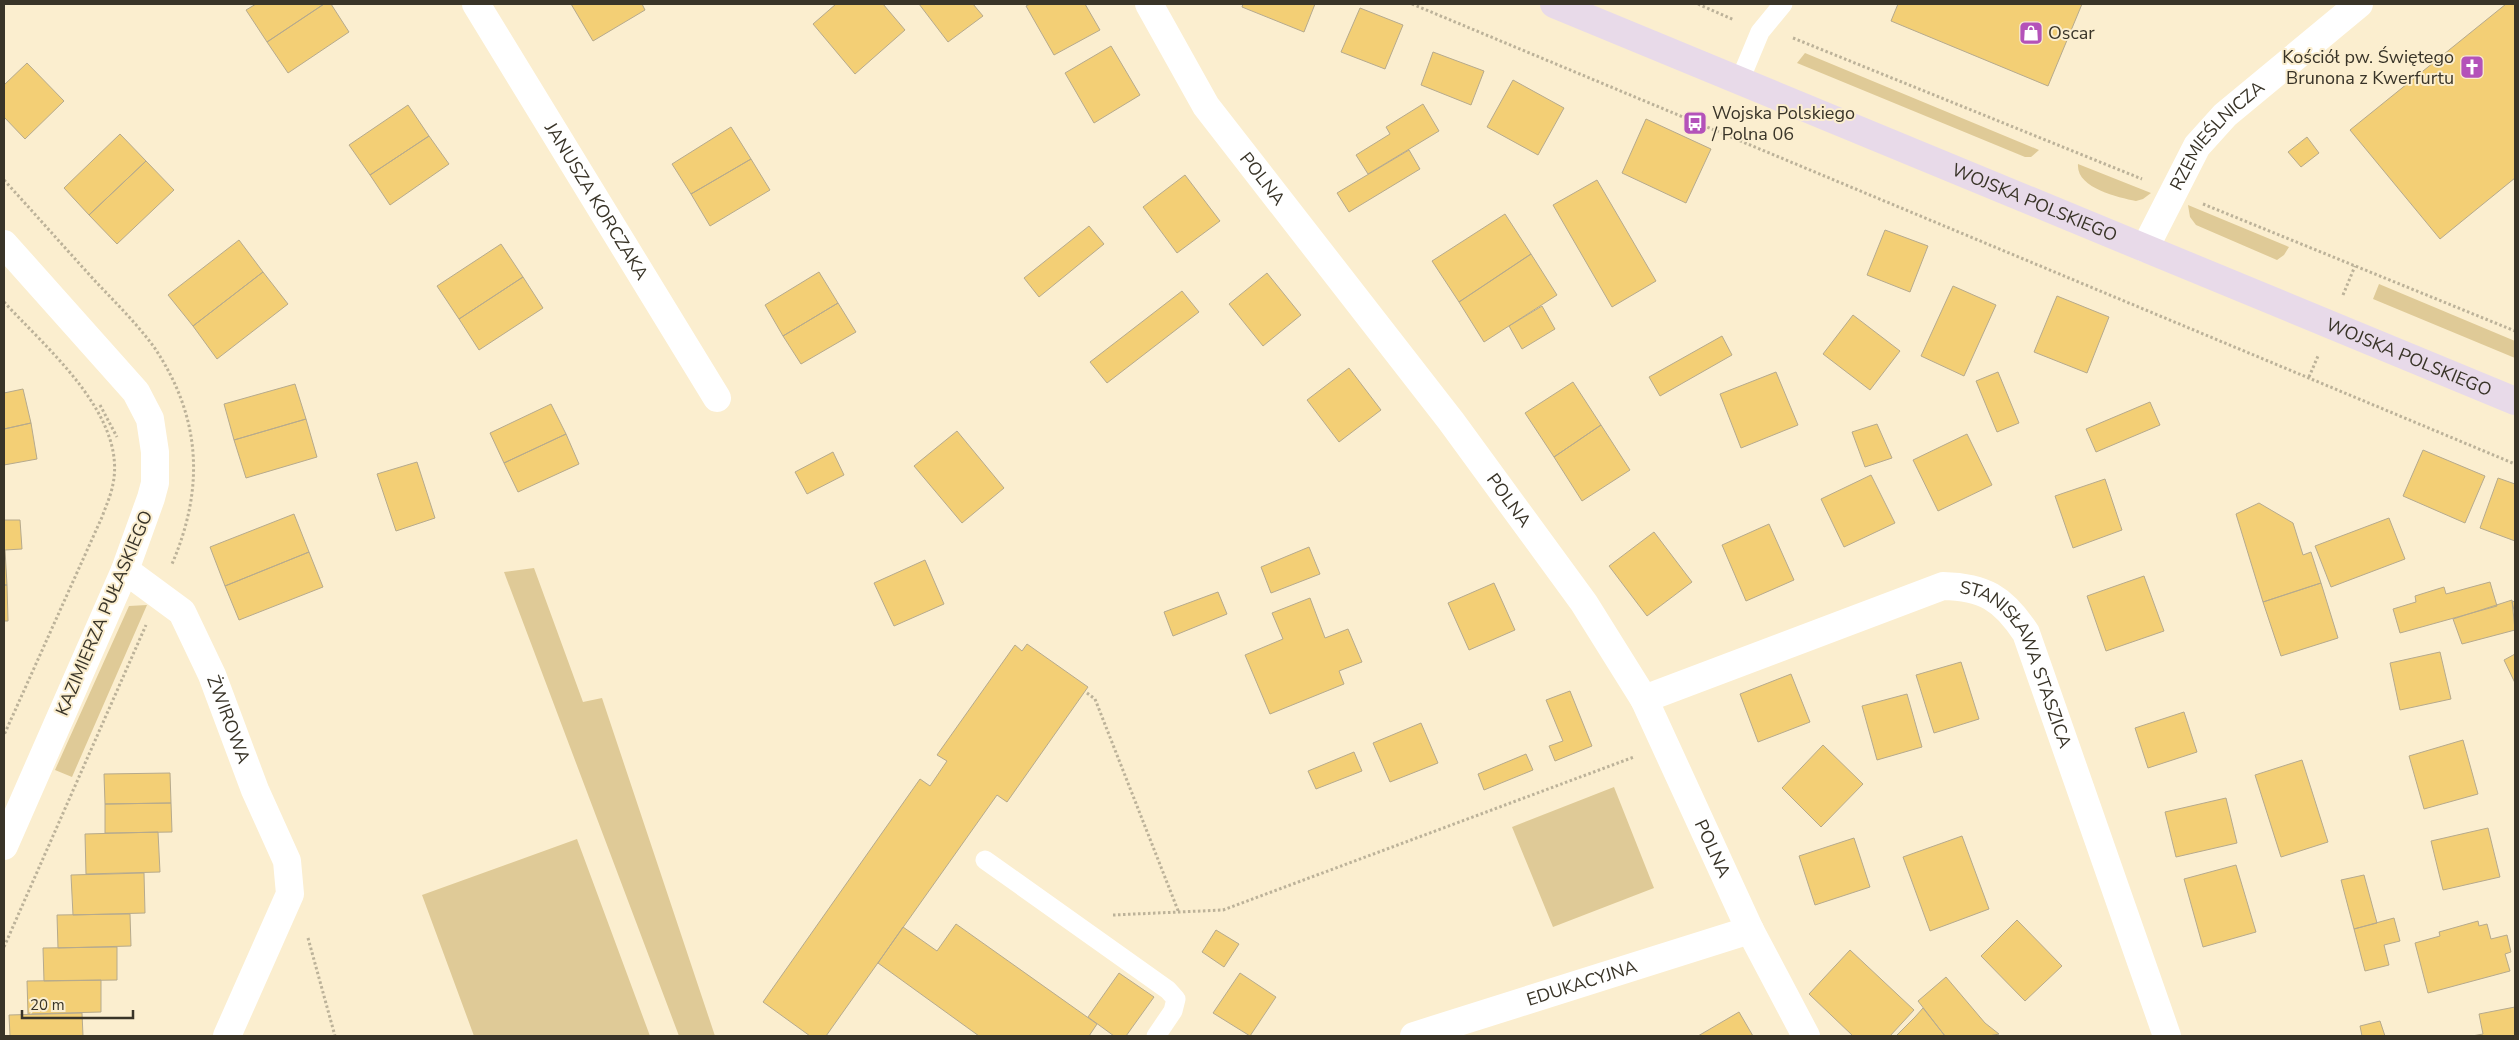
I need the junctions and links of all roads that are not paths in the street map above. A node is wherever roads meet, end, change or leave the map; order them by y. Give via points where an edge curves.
1 (476, 4) edge
2 (1149, 4) edge
3 (1554, 4) edge
4 (1783, 4) edge
5 (2359, 4) edge
6 (1740, 80) junction
7 (4, 244) edge
8 (2145, 248) junction
9 (716, 398) dead end
10 (2515, 401) edge
11 (125, 570) junction
12 (1644, 699) junction
13 (4, 846) edge
14 (985, 860) dead end
15 (1750, 930) junction
16 (227, 1036) edge
17 (1156, 1036) edge
18 (1414, 1036) edge
19 (1806, 1036) edge
20 (2168, 1036) edge

1 - 9 street, JANUSZA KORCZAKA
2 - 12 street, POLNA via 1206,106 1520,514 1584,603
3 - 6 main road, WOJSKA POLSKIEGO
4 - 6 lane via 1761,29
5 - 8 street, RZEMIEŚLNICZA via 2225,115 2197,146
6 - 8 main road, WOJSKA POLSKIEGO
7 - 11 street, KAZIMIERZA PUŁASKIEGO via 136,392 150,419 155,483
8 - 10 main road, WOJSKA POLSKIEGO
11 - 13 street, KAZIMIERZA PUŁASKIEGO
11 - 16 street, ŻWIROWA via 182,612 212,675 255,790 287,861 290,894
12 - 15 street, POLNA
12 - 20 street, STANISŁAWA STASZICA via 1943,586 1966,586 1990,595 2013,613 2026,633
14 - 17 lane via 1168,990 1176,999 1173,1011
15 - 18 street, EDUKACYJNA
15 - 19 street, POLNA

